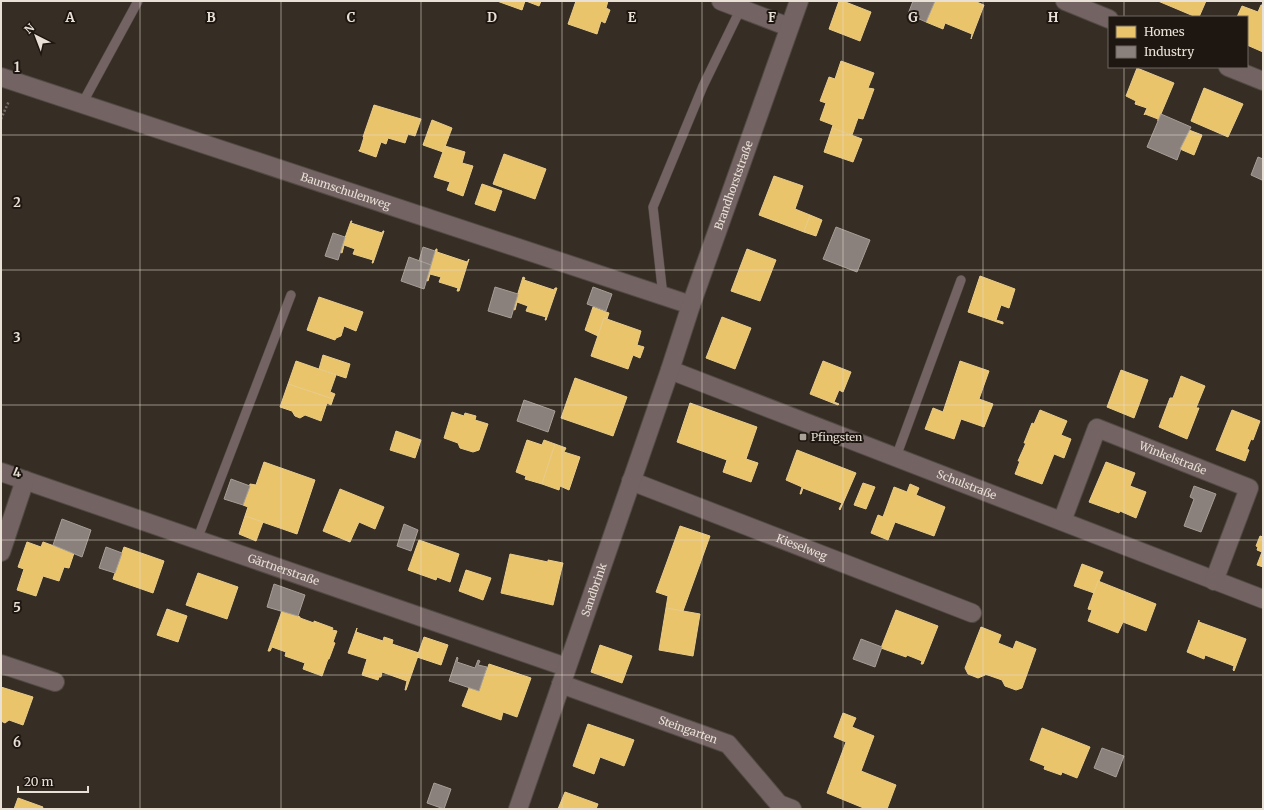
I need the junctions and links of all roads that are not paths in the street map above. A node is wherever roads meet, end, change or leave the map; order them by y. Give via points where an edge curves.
1 (138, 1) edge
2 (721, 1) edge
3 (799, 1) edge
4 (1065, 1) edge
5 (741, 8) junction
6 (1108, 19) edge
7 (789, 26) junction
8 (1230, 68) edge
9 (1, 77) edge
10 (1263, 81) edge
11 (82, 104) junction
12 (961, 280) dead end
13 (291, 295) dead end
14 (663, 296) junction
15 (691, 305) junction
16 (670, 370) junction
17 (896, 457) junction
18 (1, 472) edge
19 (25, 480) junction
20 (631, 481) junction
21 (1062, 521) junction
22 (197, 540) junction
23 (1, 552) edge
24 (1214, 581) junction
25 (1263, 599) edge
26 (972, 613) dead end
27 (1, 664) edge
28 (564, 675) junction
29 (54, 682) dead end
30 (518, 809) edge
31 (792, 809) edge

1 - 11 lane
2 - 5 street
3 - 7 street, Brandhorststraße
4 - 6 street
5 - 7 street
5 - 14 lane via 703,86 653,207
7 - 15 street, Brandhorststraße
8 - 10 street
9 - 11 street, Baumschulenweg
11 - 14 street, Baumschulenweg
12 - 17 lane
13 - 22 lane
14 - 15 street, Baumschulenweg
15 - 16 street, Brandhorststraße
16 - 17 street, Schulstraße
16 - 20 street, Sandbrink
17 - 21 street, Schulstraße
18 - 19 street, Gärtnerstraße
19 - 22 street, Gärtnerstraße
19 - 23 street
20 - 26 street, Kieselweg
20 - 28 street, Sandbrink
21 - 24 street, Schulstraße
21 - 24 street, Winkelstraße via 1097,428 1249,488
22 - 28 street, Gärtnerstraße
24 - 25 street, Schulstraße
27 - 29 street
28 - 30 street, Sandbrink
28 - 31 street, Steingarten via 728,744 779,804

